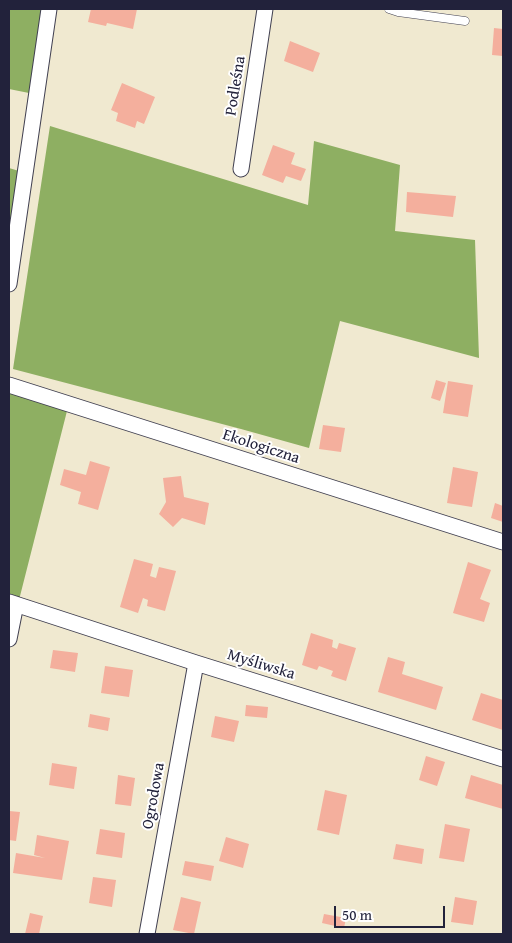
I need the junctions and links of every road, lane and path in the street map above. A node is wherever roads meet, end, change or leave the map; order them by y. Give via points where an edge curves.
1 (49, 9) edge
2 (265, 9) edge
3 (389, 9) edge
4 (465, 21) dead end
5 (241, 169) dead end
6 (9, 284) edge
7 (9, 385) edge
8 (503, 542) edge
9 (12, 603) edge
10 (9, 639) edge
11 (196, 663) junction
12 (503, 759) edge
13 (147, 934) edge

1 - 6 street
2 - 5 street, Podleśna
3 - 4 lane
7 - 8 street, Ekologiczna
9 - 10 street
9 - 11 street, Myśliwska
11 - 12 street, Myśliwska
11 - 13 street, Ogrodowa

